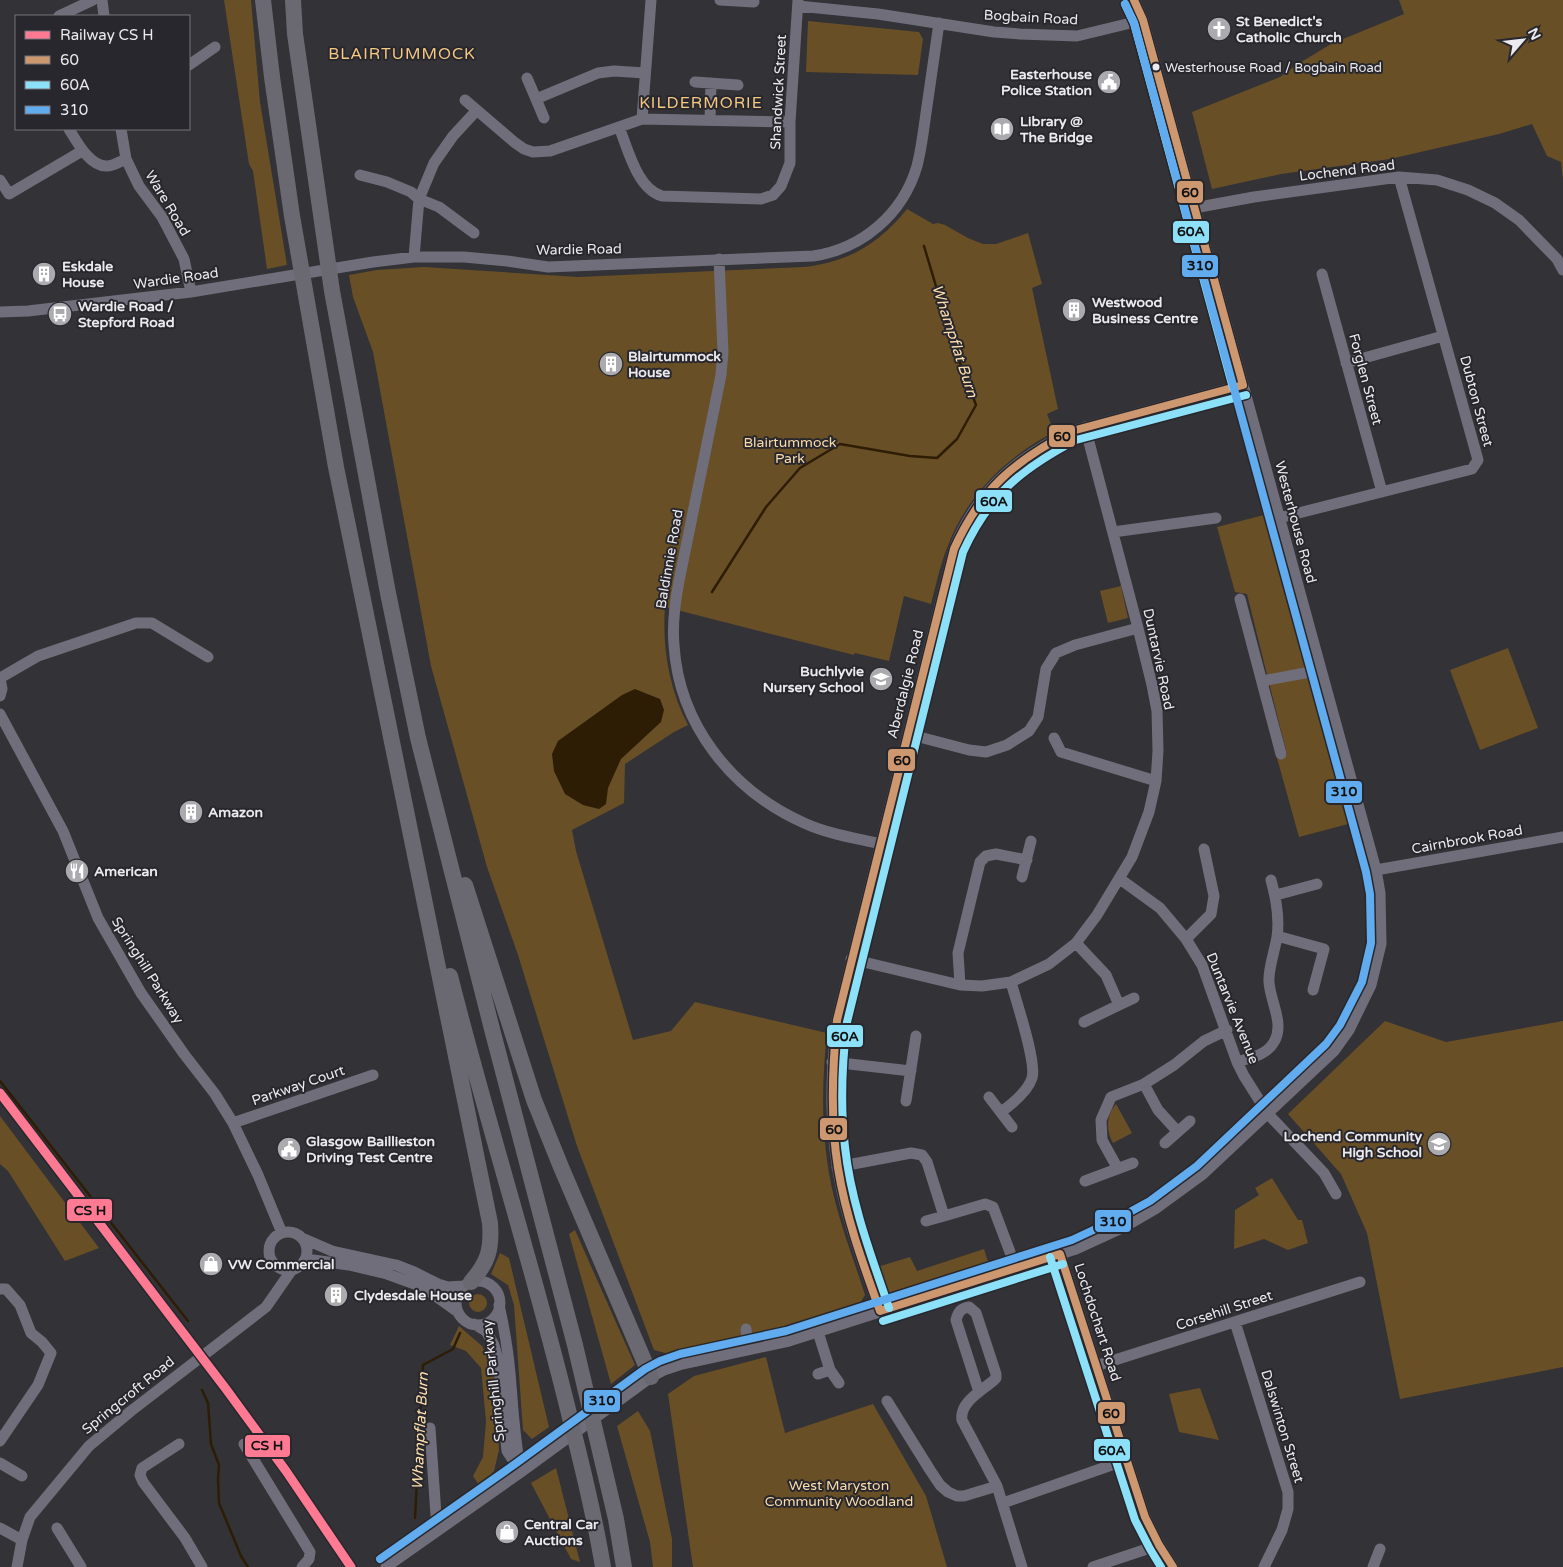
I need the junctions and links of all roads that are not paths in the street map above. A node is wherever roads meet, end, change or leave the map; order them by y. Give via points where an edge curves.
1 (93, 0) edge
2 (102, 0) edge
3 (264, 0) edge
4 (293, 0) edge
5 (651, 0) edge
6 (720, 0) edge
7 (1134, 0) edge
8 (1140, 0) edge
9 (752, 1) edge
10 (798, 3) edge
11 (61, 15) edge
12 (104, 15) edge
13 (1143, 20) junction
14 (939, 23) junction
15 (216, 47) dead end
16 (190, 64) edge
17 (646, 73) junction
18 (527, 78) dead end
19 (695, 82) dead end
20 (711, 83) junction
21 (738, 85) dead end
22 (536, 99) junction
23 (465, 100) dead end
24 (477, 110) junction
25 (544, 118) dead end
26 (642, 119) junction
27 (710, 120) junction
28 (790, 122) junction
29 (619, 126) junction
30 (70, 130) edge
31 (121, 130) edge
32 (82, 151) junction
33 (126, 159) junction
34 (360, 175) dead end
35 (1399, 177) junction
36 (0, 180) edge
37 (419, 199) junction
38 (1194, 208) junction
39 (474, 233) dead end
40 (414, 257) junction
41 (719, 259) junction
42 (1563, 270) edge
43 (1322, 274) dead end
44 (191, 292) junction
45 (0, 312) edge
46 (1443, 336) junction
47 (1346, 363) junction
48 (1243, 385) junction
49 (1086, 427) junction
50 (1382, 492) junction
51 (1216, 518) dead end
52 (1279, 518) junction
53 (1113, 532) junction
54 (1240, 599) dead end
55 (1138, 628) junction
56 (208, 657) dead end
57 (1321, 670) junction
58 (0, 678) edge
59 (1262, 681) junction
60 (0, 696) edge
61 (0, 714) edge
62 (908, 734) junction
63 (418, 738) junction
64 (1054, 738) dead end
65 (392, 743) junction
66 (1281, 754) dead end
67 (1156, 782) junction
68 (1563, 837) edge
69 (1031, 841) dead end
70 (881, 844) junction
71 (1204, 849) dead end
72 (1026, 860) junction
73 (1376, 870) junction
74 (1022, 878) dead end
75 (1120, 879) junction
76 (1271, 880) dead end
77 (1317, 884) dead end
78 (1276, 895) junction
79 (1277, 936) junction
80 (1186, 939) junction
81 (1076, 943) junction
82 (852, 959) junction
83 (1011, 982) junction
84 (960, 985) junction
85 (1314, 990) dead end
86 (1134, 998) dead end
87 (1119, 1005) junction
88 (1084, 1022) dead end
89 (1226, 1030) junction
90 (916, 1036) dead end
91 (832, 1062) junction
92 (1237, 1062) junction
93 (911, 1071) junction
94 (374, 1075) dead end
95 (1144, 1084) junction
96 (989, 1097) dead end
97 (906, 1101) dead end
98 (1001, 1112) junction
99 (1268, 1114) junction
100 (1190, 1121) dead end
101 (233, 1123) junction
102 (1012, 1127) dead end
103 (1178, 1132) junction
104 (1165, 1143) dead end
105 (1133, 1163) dead end
106 (837, 1167) junction
107 (1118, 1168) junction
108 (1085, 1181) dead end
109 (1336, 1194) dead end
110 (944, 1216) junction
111 (926, 1222) dead end
112 (282, 1233) junction
113 (302, 1238) junction
114 (1010, 1252) dead end
115 (1060, 1254) junction
116 (306, 1259) junction
117 (291, 1271) junction
118 (1360, 1282) dead end
119 (467, 1284) junction
120 (0, 1288) edge
121 (499, 1305) junction
122 (880, 1311) junction
123 (458, 1312) junction
124 (1235, 1322) junction
125 (474, 1324) junction
126 (746, 1329) dead end
127 (818, 1332) junction
128 (748, 1350) junction
129 (1096, 1366) junction
130 (830, 1370) junction
131 (818, 1374) dead end
132 (651, 1377) junction
133 (840, 1383) dead end
134 (979, 1392) junction
135 (887, 1401) dead end
136 (430, 1428) dead end
137 (0, 1440) edge
138 (179, 1444) dead end
139 (244, 1444) dead end
140 (1126, 1460) junction
141 (0, 1463) edge
142 (521, 1472) junction
143 (22, 1476) dead end
144 (997, 1486) junction
145 (1003, 1503) junction
146 (441, 1527) junction
147 (0, 1528) edge
148 (58, 1528) dead end
149 (22, 1540) junction
150 (1159, 1546) junction
151 (1380, 1549) dead end
152 (17, 1567) edge
153 (82, 1567) edge
154 (202, 1567) edge
155 (302, 1567) edge
156 (386, 1567) edge
157 (603, 1567) edge
158 (624, 1567) edge
159 (1022, 1567) edge
160 (1093, 1567) edge
161 (1173, 1567) edge
162 (1264, 1567) edge
163 (1373, 1567) edge

1 - 11 street
2 - 12 street
3 - 65 highway via 292,216 318,370
4 - 63 highway via 295,34 332,291
5 - 17 street
6 - 9 street
7 - 13 street, Westerhouse Road
8 - 13 street, Westerhouse Road
10 - 14 street, Bogbain Road
10 - 28 street, Shandwick Street
13 - 14 street, Bogbain Road via 1077,36 994,32
13 - 38 street, Westerhouse Road
14 - 41 street, Wardie Road via 917,167 902,199 885,221 856,242 824,254
15 - 16 street
17 - 22 street via 598,73
17 - 26 street
18 - 22 street
19 - 20 street
20 - 21 street
20 - 27 street
22 - 25 street
23 - 24 street
24 - 29 street via 514,142 533,152 550,151
24 - 37 street via 434,163
26 - 27 street
26 - 29 street
27 - 28 street
28 - 29 street, Shandwick Street via 790,163 781,186 773,195 761,199 662,196 652,192 639,177
30 - 32 street
31 - 33 street, Ware Road
32 - 33 street via 95,162 108,166
32 - 36 street via 9,194
33 - 44 street, Ware Road via 184,259
34 - 37 street via 401,187
35 - 38 street, Lochend Road
35 - 42 street, Lochend Road via 1437,180 1495,203 1519,220
35 - 46 street, Dubton Street
37 - 39 street via 439,207
37 - 40 street
38 - 48 street, Westerhouse Road
40 - 41 street, Wardie Road via 464,257 548,267
40 - 44 street, Wardie Road
41 - 70 street, Baldinnie Road via 721,375 674,614 675,658 684,694 708,744 729,771 754,793 806,824
43 - 47 street, Forglen Street
44 - 45 street, Wardie Road
46 - 47 street
46 - 50 street, Dubton Street via 1478,460 1472,469
47 - 50 street, Forglen Street
48 - 49 street, Aberdalgie Road
48 - 52 street, Westerhouse Road
49 - 53 street, Duntarvie Road
49 - 62 street, Aberdalgie Road via 1055,439 1018,462 983,498 969,518 950,560
50 - 52 street, Dubton Street
51 - 53 street
52 - 57 street, Westerhouse Road
53 - 55 street, Duntarvie Road
54 - 59 street
55 - 62 street via 1056,652 1046,669 1038,718 1029,730 1007,746 986,752 969,750
55 - 67 street, Duntarvie Road via 1157,711
56 - 58 street via 152,623 142,622 38,656
57 - 59 street
57 - 73 street, Westerhouse Road
58 - 60 street
59 - 66 street
61 - 101 street, Springhill Parkway via 63,831 98,918 141,994
62 - 70 street, Aberdalgie Road
63 - 132 highway via 534,1100
63 - 158 highway via 575,1345 616,1519
64 - 67 street via 1061,752
65 - 119 highway via 490,1223 489,1254
65 - 157 highway via 471,1061 554,1351 596,1524
67 - 75 street, Duntarvie Road via 1149,812
68 - 73 street, Cairnbrook Road
69 - 72 street
70 - 82 street, Aberdalgie Road
71 - 80 street via 1214,896 1211,914
72 - 74 street
72 - 84 street via 996,854 986,856 980,862 958,953
73 - 99 street, Westerhouse Road via 1380,893 1380,944 1372,985 1349,1030 1334,1051
75 - 80 street, Duntarvie Avenue via 1160,908
75 - 81 street, Duntarvie Road
76 - 78 street
77 - 78 street
78 - 79 street
79 - 85 street via 1324,949
79 - 92 street via 1268,981 1278,1027 1274,1043 1261,1054
80 - 89 street, Duntarvie Avenue via 1202,965
81 - 83 street, Duntarvie Road via 1049,964
81 - 87 street via 1106,975
82 - 84 street, Duntarvie Road
82 - 91 street, Aberdalgie Road via 837,1020
83 - 84 street, Duntarvie Road
83 - 98 street via 1033,1063 1032,1078 1018,1099
86 - 87 street
87 - 88 street
89 - 92 street, Duntarvie Avenue
89 - 95 street via 1204,1040
90 - 93 street
91 - 93 street
91 - 106 street, Aberdalgie Road via 832,1121
92 - 99 street, Duntarvie Avenue
93 - 97 street
94 - 101 street, Parkway Court
95 - 103 street via 1158,1110
95 - 107 street via 1111,1098 1101,1120 1102,1140
96 - 98 street
98 - 102 street
99 - 109 street, Duntarvie Avenue via 1324,1173
99 - 115 street, Westerhouse Road via 1203,1174 1155,1209 1121,1229
100 - 103 street
101 - 112 street, Springhill Parkway
103 - 104 street
105 - 107 street
106 - 110 street via 911,1153 922,1155
106 - 122 street, Aberdalgie Road via 847,1214
107 - 108 street
110 - 111 street
110 - 114 street via 985,1204 994,1207
112 - 113 street via 293,1233
112 - 117 street via 272,1241 269,1253 274,1264
113 - 116 street via 307,1248
113 - 119 street, Springhill Parkway via 332,1251 396,1265 448,1287
115 - 122 street, Westerhouse Road
115 - 129 street, Lochdochart Road
116 - 117 street
116 - 123 street, Springhill Parkway via 387,1274 423,1287
117 - 149 street, Springcroft Road via 266,1307 89,1446 30,1517
118 - 124 street, Corsehill Street
119 - 121 street, Springhill Parkway via 485,1282 496,1291
119 - 123 street via 456,1298
120 - 137 street via 6,1289 20,1305 31,1333 51,1353 38,1384
121 - 125 street, Springhill Parkway via 498,1312 488,1322
121 - 142 street, Springhill Parkway
122 - 127 street, Westerhouse Road
123 - 125 street, Springhill Parkway via 467,1322
124 - 129 street, Corsehill Street
124 - 162 street, Dalswinton Street via 1288,1492 1288,1509 1282,1530
125 - 142 street, Springhill Parkway via 486,1331 494,1345 507,1451
126 - 128 street
127 - 128 street, Westerhouse Road
127 - 130 street
128 - 132 street, Westerhouse Road via 682,1364
129 - 140 street, Lochdochart Road
130 - 131 street
130 - 133 street
132 - 142 street, Westerhouse Road
134 - 134 street via 996,1378 976,1313 969,1307 958,1313 956,1320
134 - 144 street via 964,1406 961,1416
135 - 144 street via 940,1485 948,1492 964,1496
136 - 146 street via 436,1515
138 - 154 street via 142,1468 140,1475
139 - 155 street via 310,1552
140 - 145 street
140 - 150 street, Lochdochart Road via 1145,1517
141 - 143 street
142 - 146 street, Westerhouse Road
144 - 145 street
145 - 159 street
146 - 156 street, Westerhouse Road
147 - 149 street
148 - 153 street
149 - 152 street, Springcroft Road
150 - 160 street
150 - 161 street, Lochdochart Road
151 - 163 street

